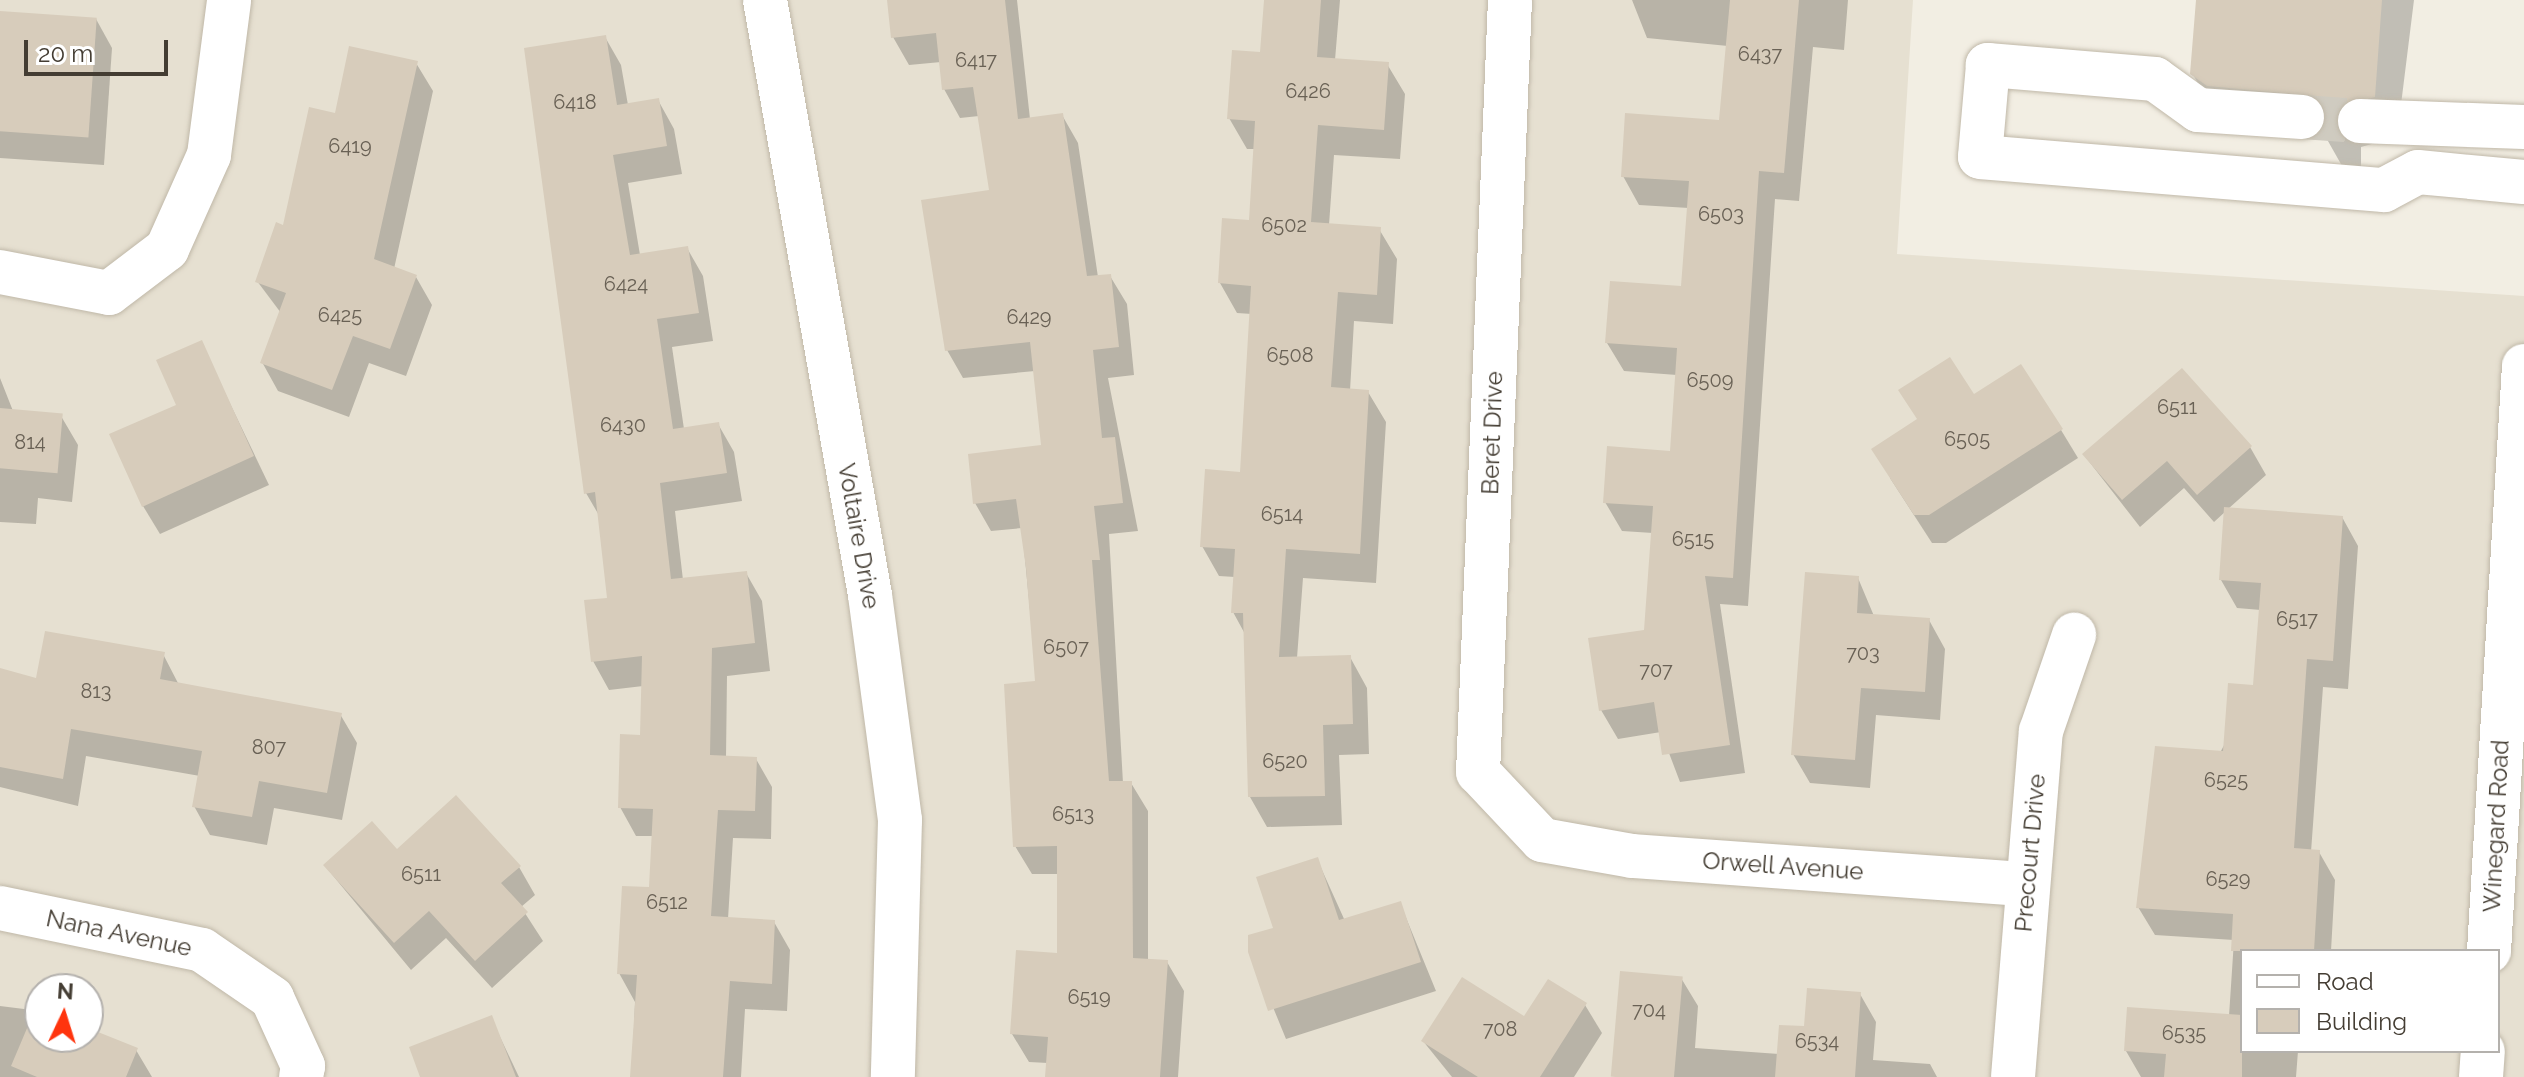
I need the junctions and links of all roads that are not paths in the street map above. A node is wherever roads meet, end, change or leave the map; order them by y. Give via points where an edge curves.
1 (229, 0) edge
2 (765, 0) edge
3 (1510, 0) edge
4 (2302, 117) tunnel mouth
5 (2360, 121) tunnel mouth
6 (2524, 127) edge
7 (2524, 182) edge
8 (0, 272) edge
9 (2524, 366) edge
10 (2074, 635) dead end
11 (1542, 840) joint
12 (2025, 884) junction
13 (0, 908) edge
14 (2489, 949) edge
15 (2483, 1053) edge
16 (301, 1077) edge
17 (893, 1077) edge
18 (2013, 1077) edge
19 (2481, 1077) edge

1 - 8 street via 209,155 167,249 109,293
2 - 17 street, Voltaire Drive via 870,595 900,820
3 - 11 street, Beret Drive via 1478,772
4 - 7 street via 2198,110 2155,79 1988,65 1980,157 2384,190 2418,172
5 - 6 street
9 - 14 street, Winegard Road
10 - 12 street, Precourt Drive via 2041,731
11 - 12 street, Orwell Avenue via 1632,856
12 - 18 street, Precourt Drive
13 - 16 street, Nana Avenue via 202,950 272,998 303,1066
15 - 19 street

